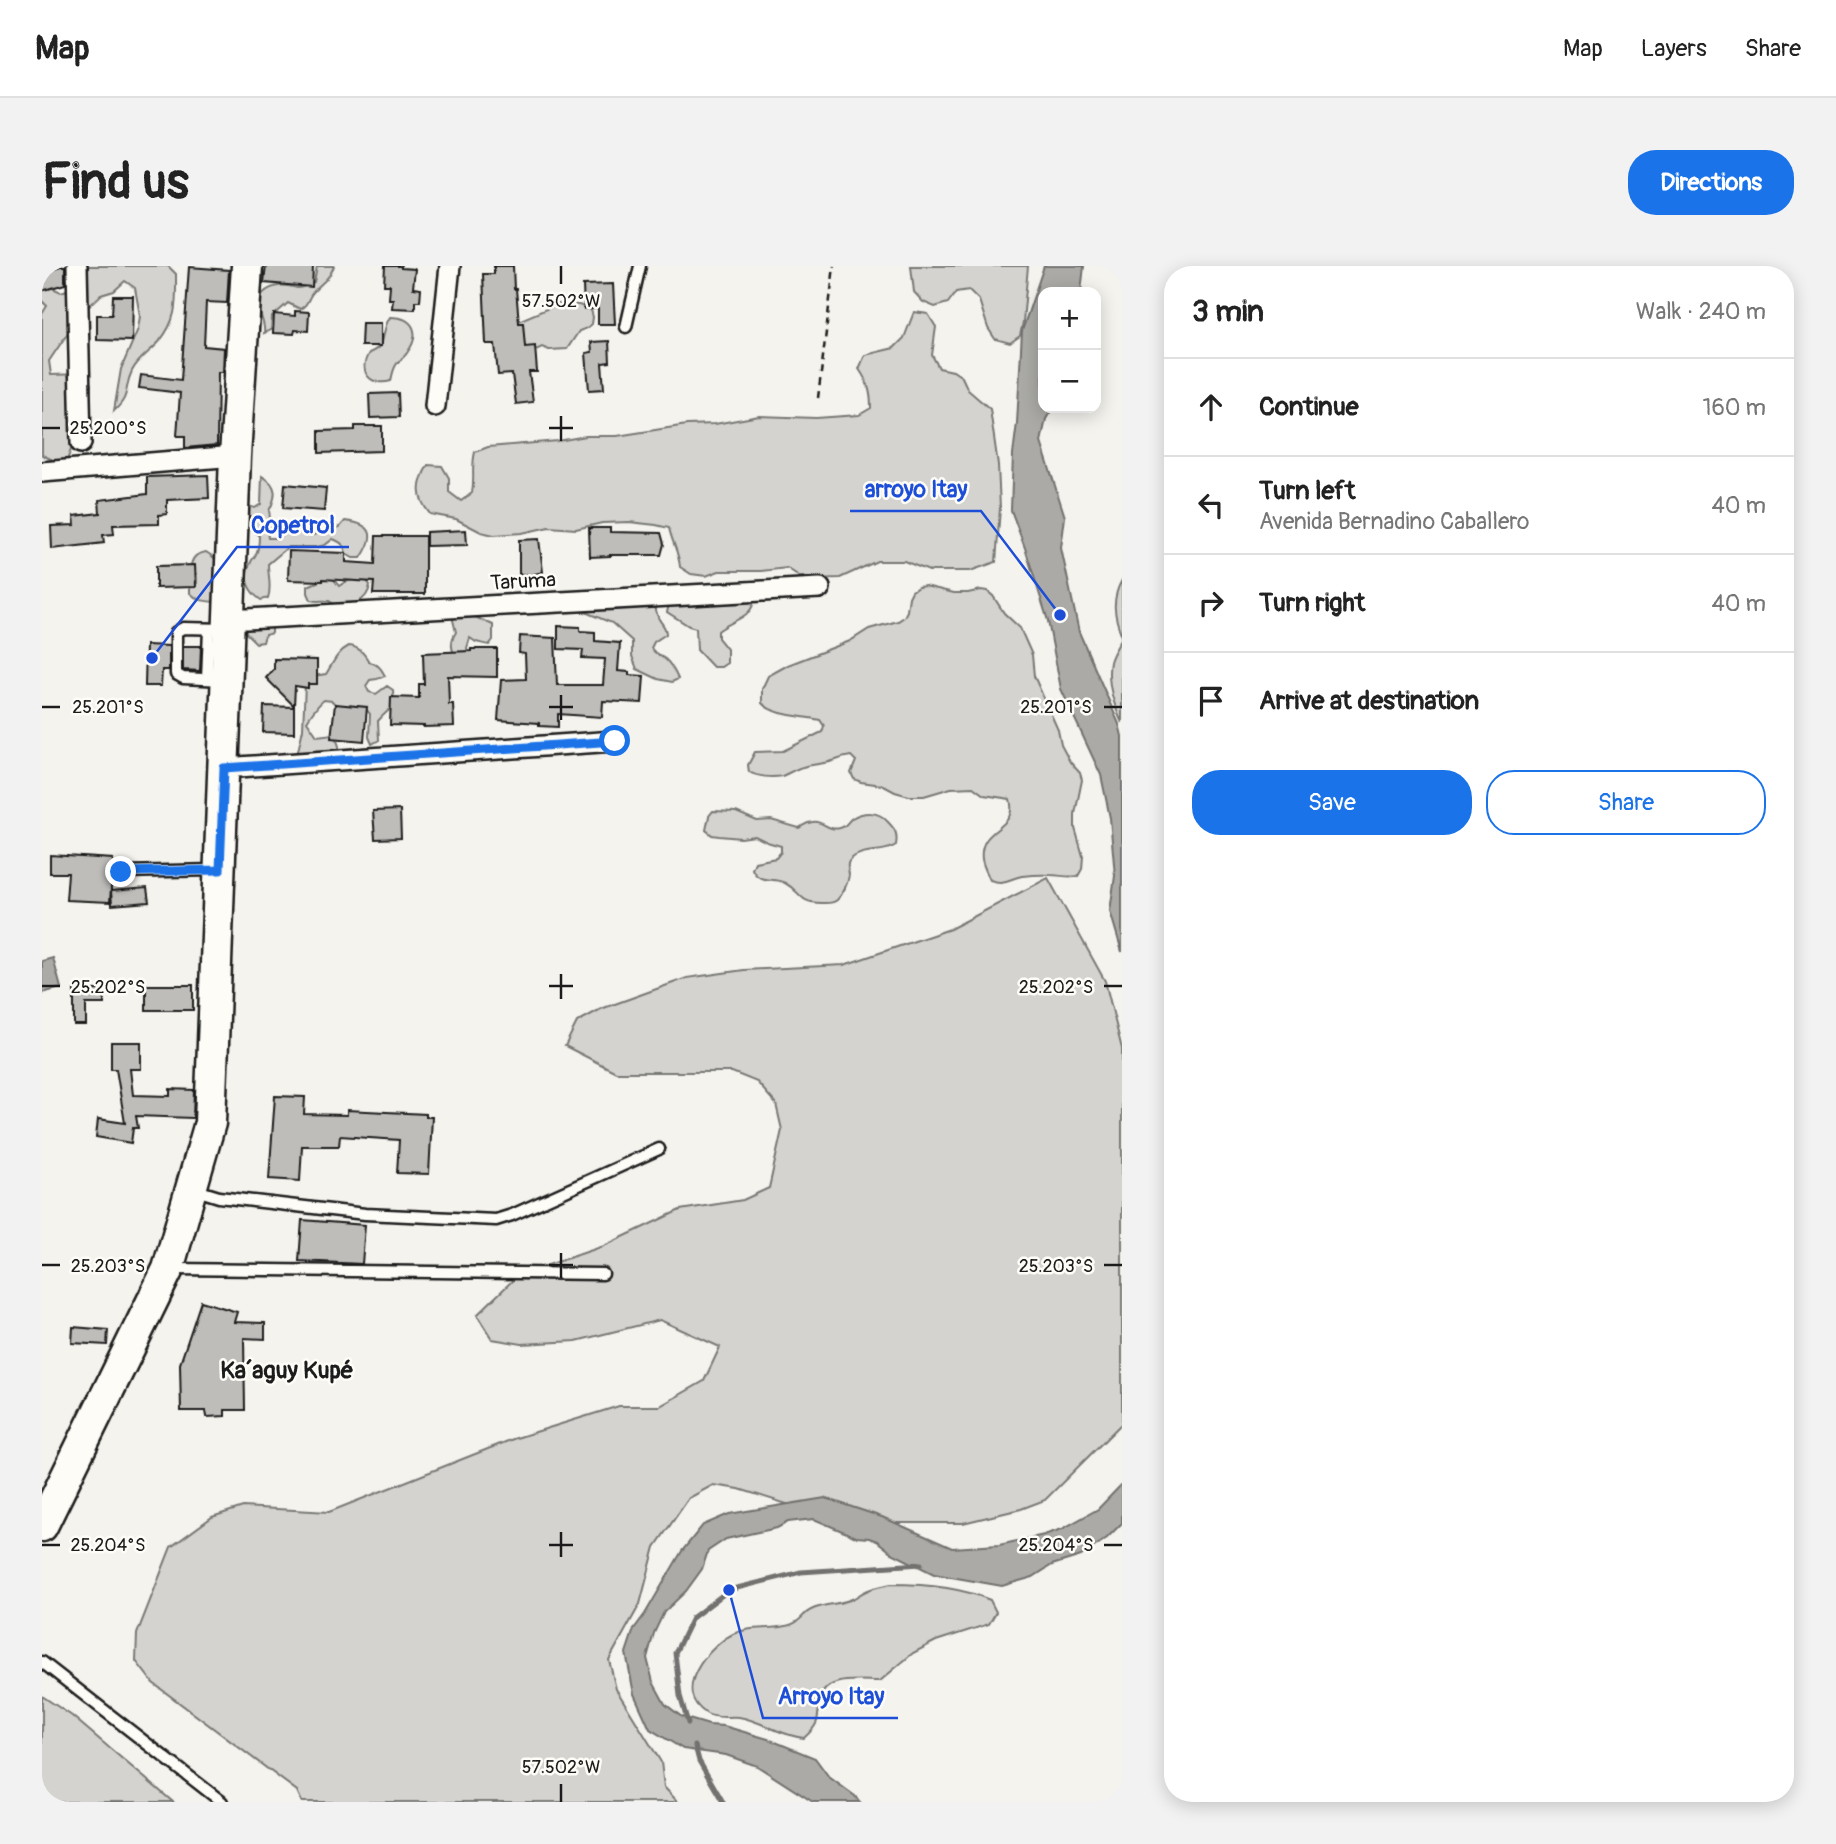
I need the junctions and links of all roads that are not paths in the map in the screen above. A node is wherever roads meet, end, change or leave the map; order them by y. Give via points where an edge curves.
1 (77, 266) edge
2 (247, 266) edge
3 (450, 266) edge
4 (640, 266) edge
5 (626, 327) dead end
6 (435, 406) dead end
7 (81, 443) dead end
8 (235, 456) junction
9 (42, 472) edge
10 (820, 588) dead end
11 (222, 626) junction
12 (217, 679) junction
13 (615, 741) dead end
14 (224, 768) junction
15 (220, 870) junction
16 (121, 872) dead end
17 (659, 1149) dead end
18 (192, 1188) junction
19 (168, 1269) junction
20 (603, 1274) dead end
21 (42, 1526) edge
22 (42, 1662) edge
23 (222, 1802) edge

1 - 7 street
2 - 8 main road
3 - 6 street
4 - 5 lane
8 - 9 street
8 - 11 main road
10 - 11 street, Taruma
11 - 12 main road
11 - 12 lane via 176,632 176,674
12 - 14 main road
13 - 14 street
14 - 15 main road
15 - 16 lane
15 - 18 main road via 210,1124
17 - 18 lane via 496,1220 365,1214 219,1197
18 - 19 main road
19 - 20 lane
19 - 21 main road
22 - 23 lane

